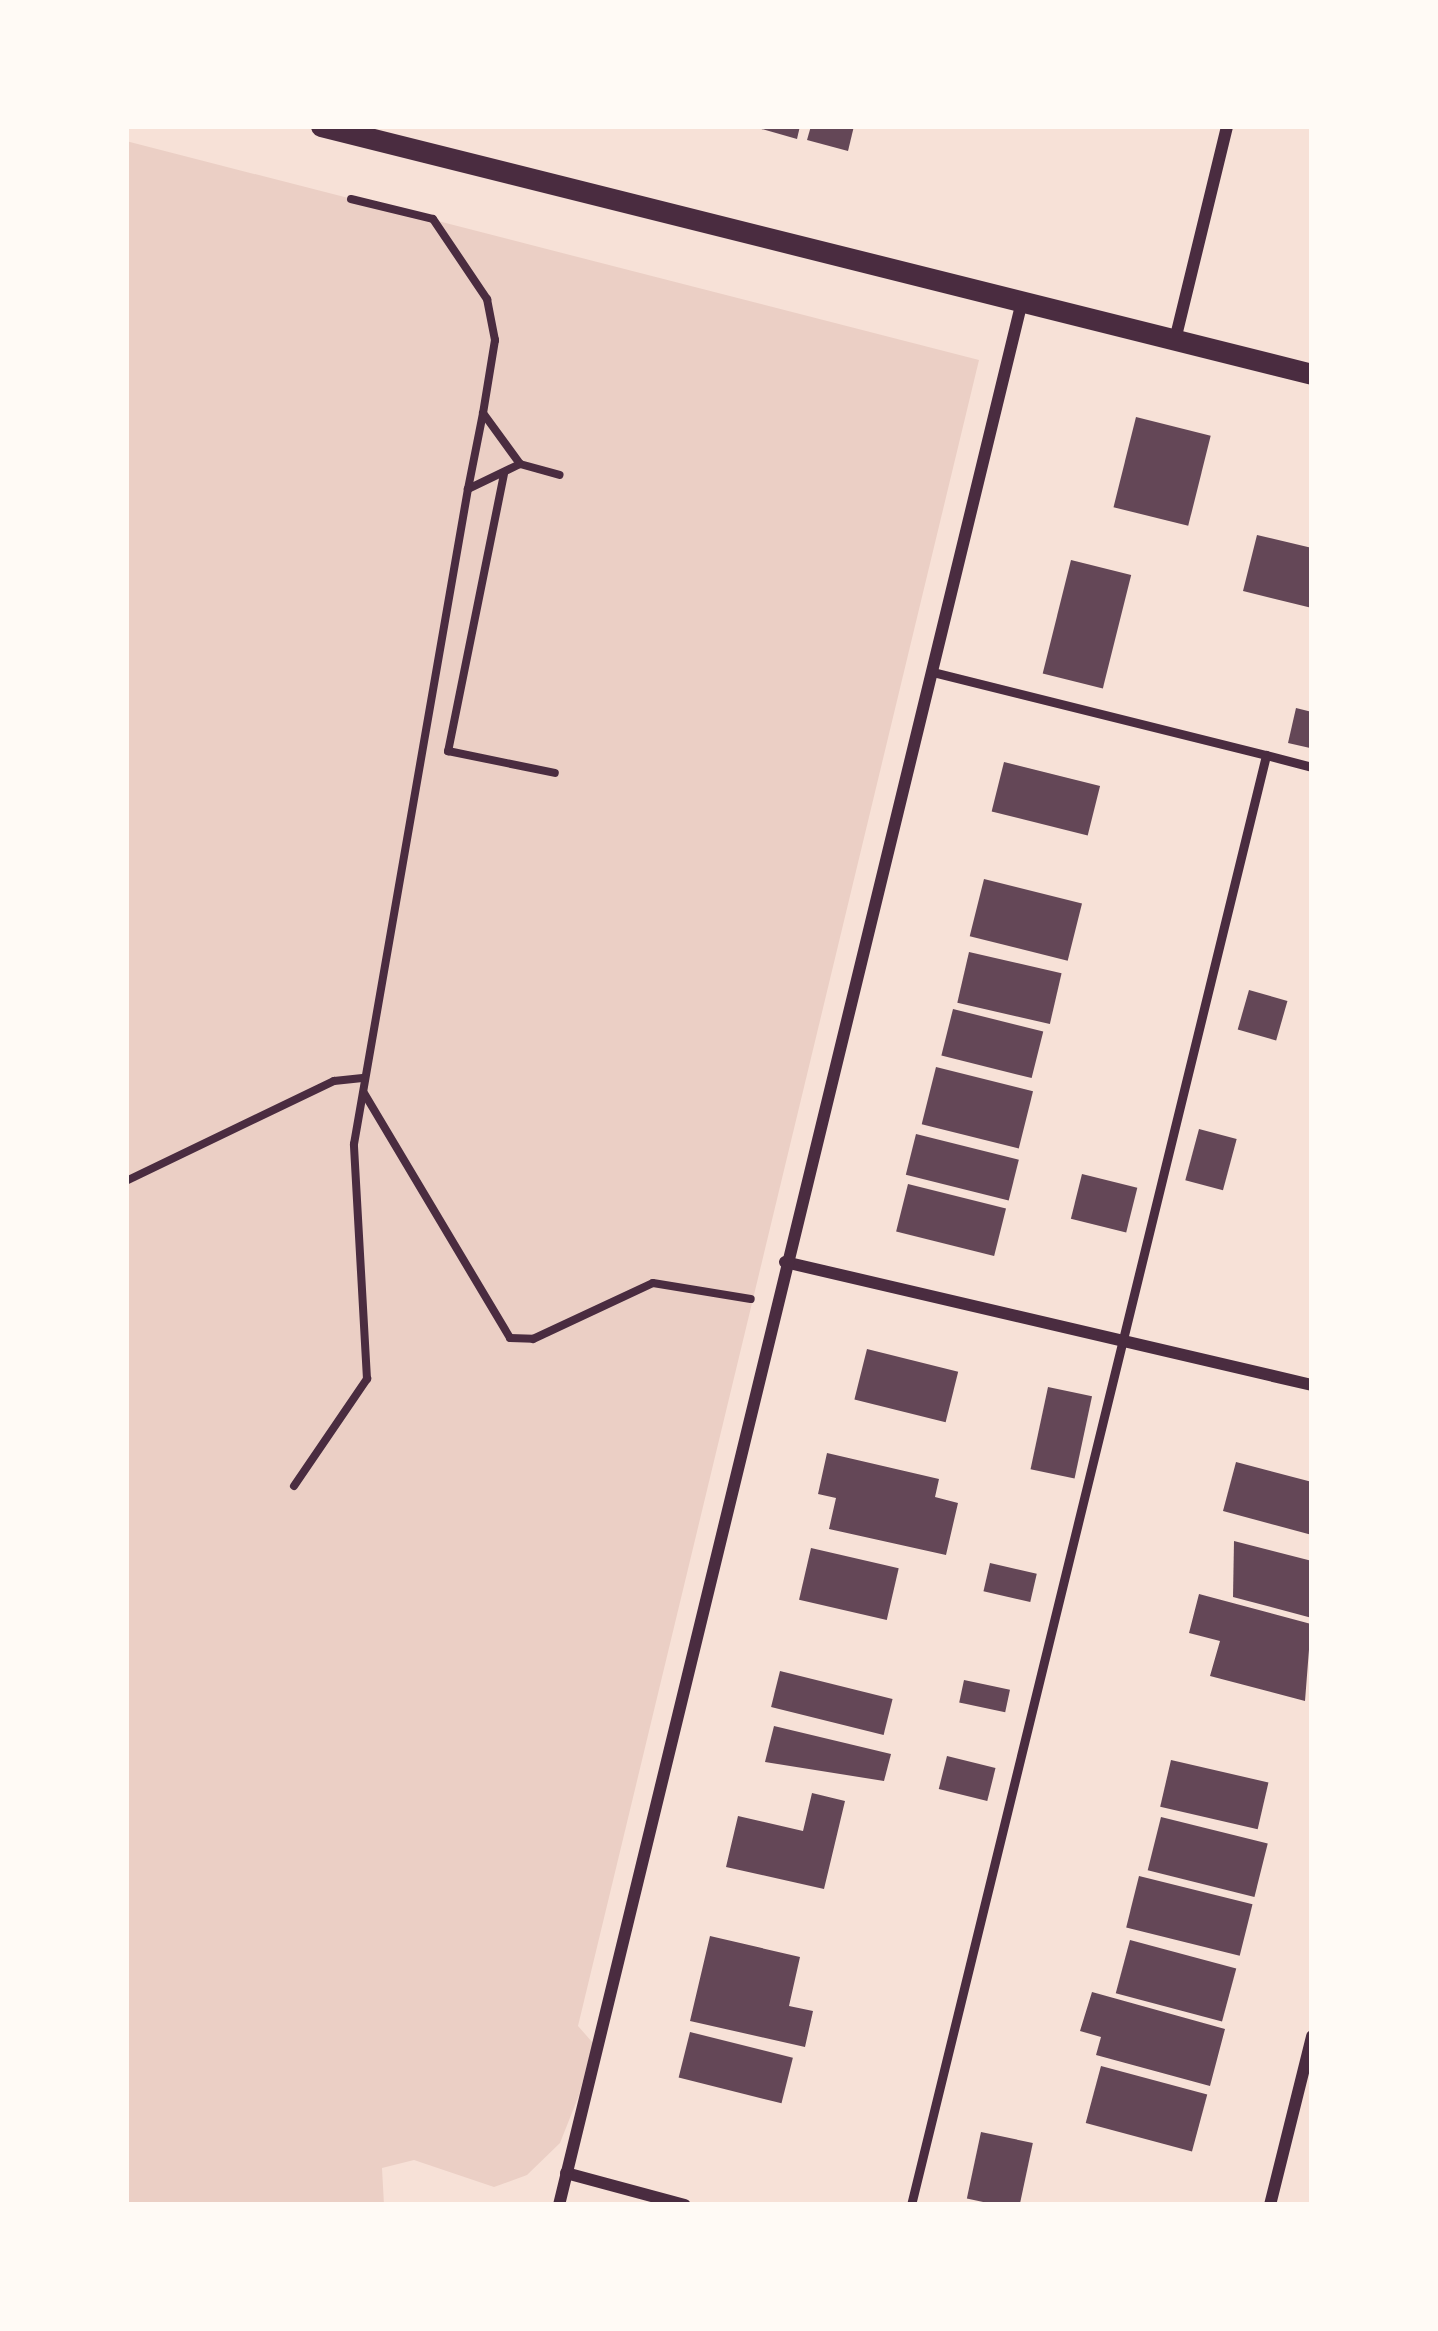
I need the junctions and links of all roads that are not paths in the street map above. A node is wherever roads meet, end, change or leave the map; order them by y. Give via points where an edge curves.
1 (321, 126) edge
2 (1227, 126) edge
3 (1022, 301) junction
4 (1175, 340) junction
5 (1312, 374) edge
6 (932, 672) junction
7 (1265, 754) junction
8 (1312, 766) edge
9 (785, 1262) junction
10 (1119, 1340) junction
11 (1312, 1384) edge
12 (1312, 2036) edge
13 (566, 2173) junction
14 (559, 2205) edge
15 (685, 2205) edge
16 (911, 2205) edge
17 (1270, 2205) edge

1 - 3 street
2 - 4 street
3 - 4 street
3 - 6 street
4 - 5 street
6 - 7 lane
6 - 9 street
7 - 8 lane
7 - 10 lane
9 - 10 street
9 - 13 street
10 - 11 street
10 - 16 lane
12 - 17 street
13 - 14 street
13 - 15 street

